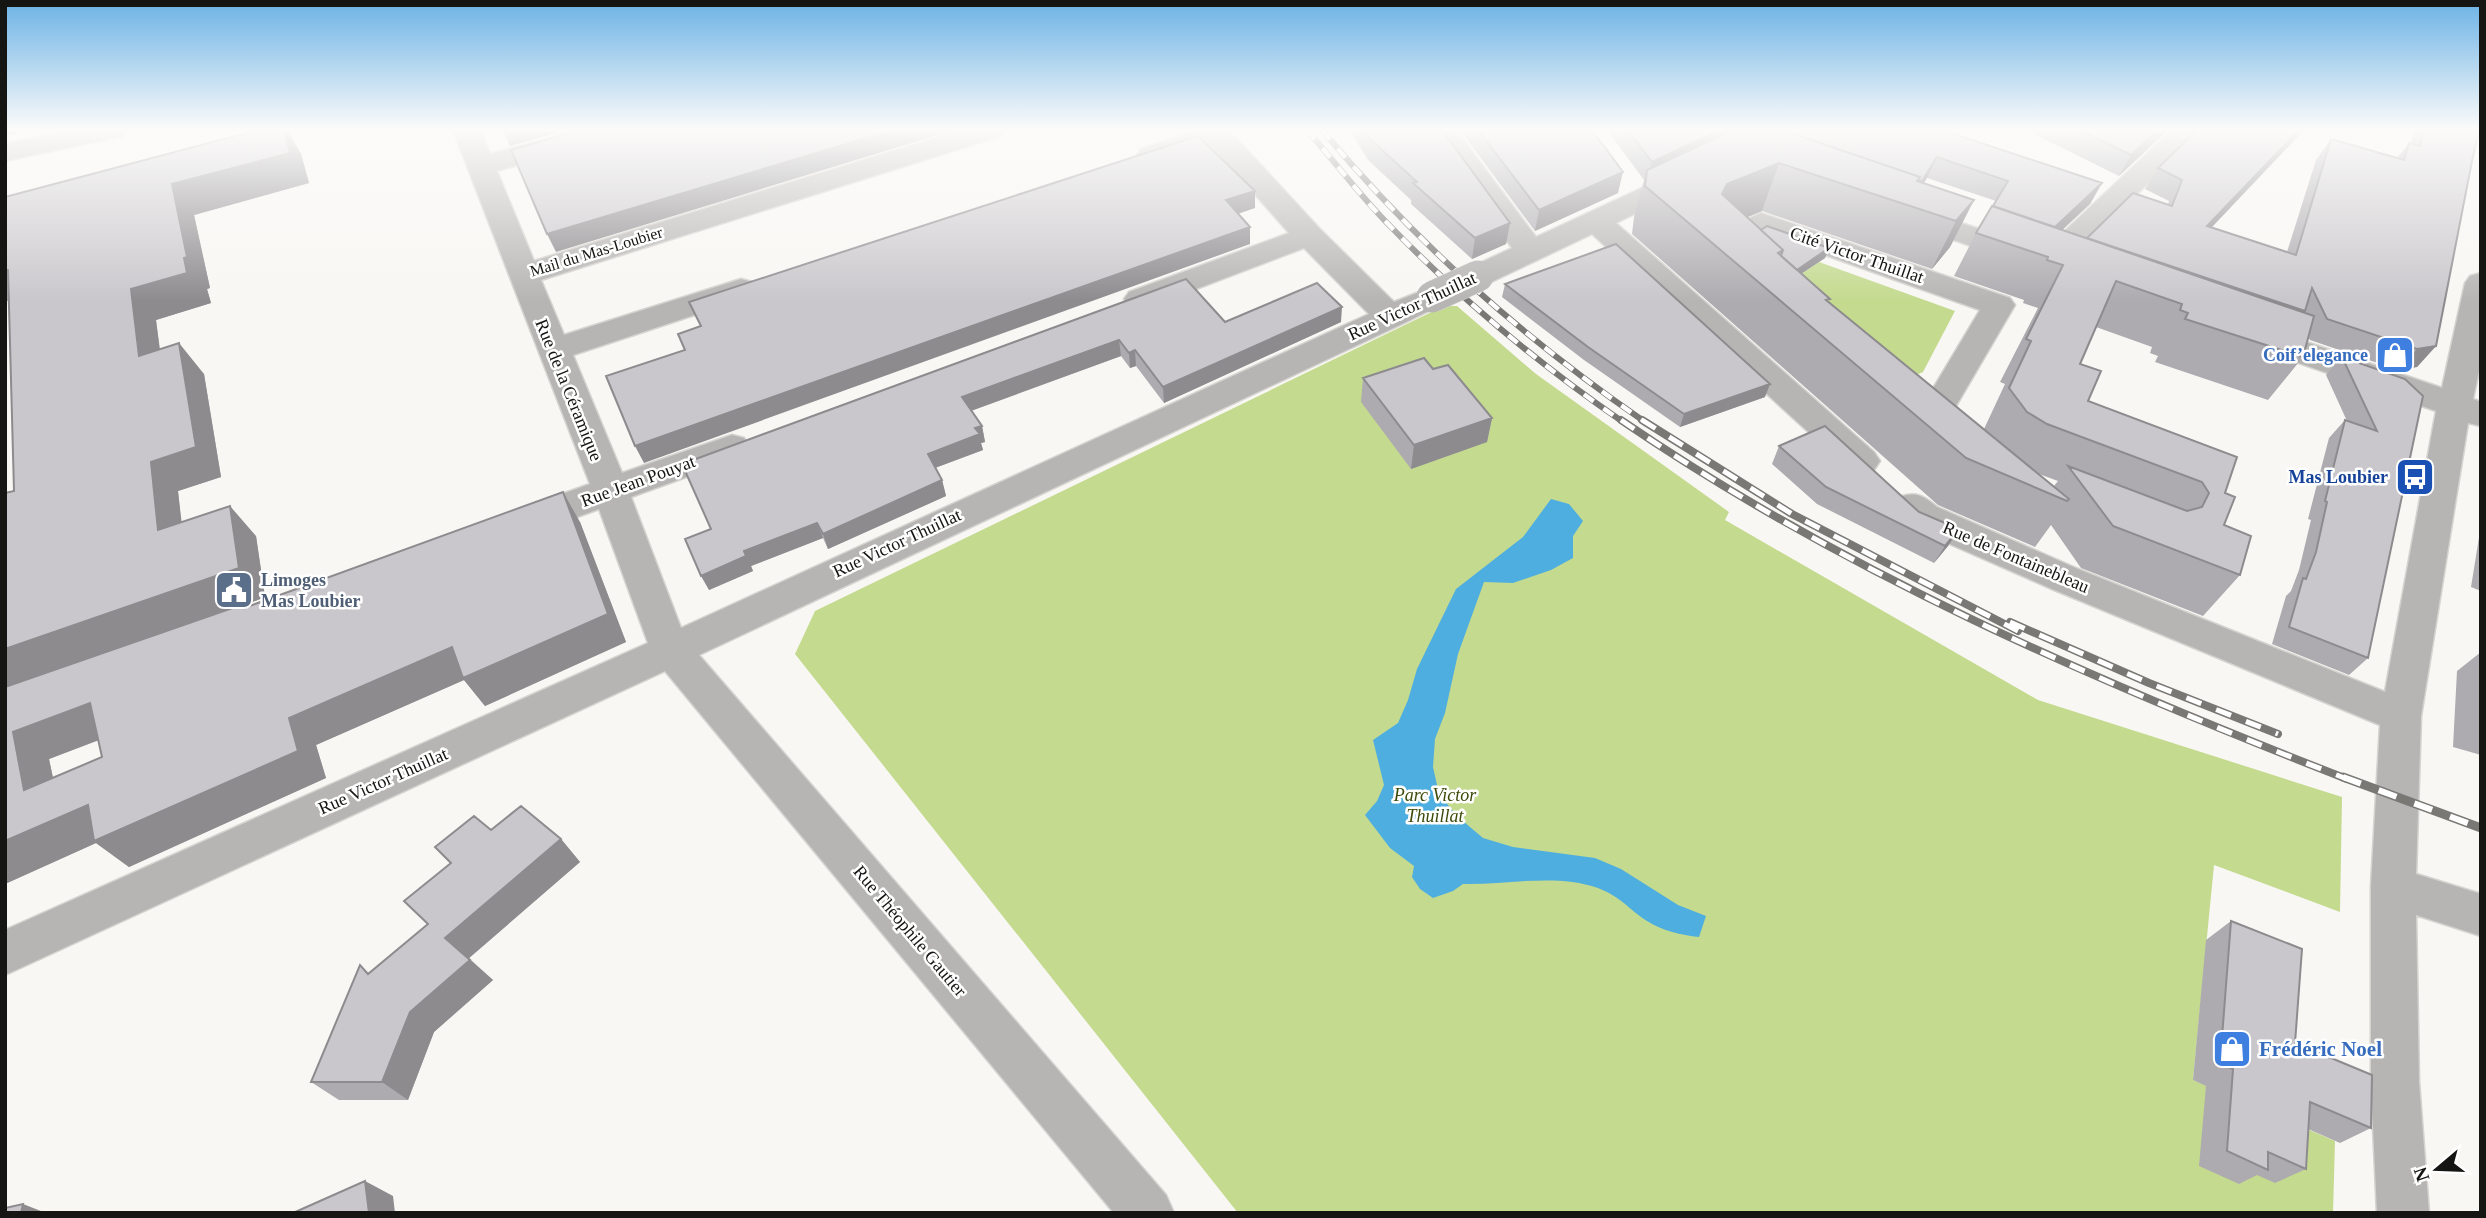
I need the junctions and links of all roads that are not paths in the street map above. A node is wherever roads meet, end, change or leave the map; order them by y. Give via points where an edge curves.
1 (489, 187) edge
2 (808, 187) edge
3 (1265, 187) edge
4 (1483, 187) edge
5 (1644, 187) edge
6 (2136, 187) edge
7 (1880, 205) edge
8 (1596, 221) junction
9 (1309, 236) junction
10 (1531, 252) junction
11 (1754, 269) edge
12 (523, 275) junction
13 (766, 281) edge
14 (2481, 284) edge
15 (1114, 308) edge
16 (1391, 317) junction
17 (2228, 326) edge
18 (554, 350) junction
19 (2468, 410) edge
20 (760, 436) edge
21 (1972, 456) edge
22 (611, 491) junction
23 (496, 533) edge
24 (671, 650) junction
25 (2401, 716) junction
26 (2393, 887) junction
27 (2481, 915) edge
28 (5, 953) edge
29 (1148, 1213) edge
30 (2403, 1213) edge

1 - 12 street, Rue de la Céramique
2 - 12 street, Mail du Mas-Loubier
3 - 9 street
4 - 10 street
5 - 8 street, Rue Victor Thuillat
6 - 7 street via 2062,268
8 - 10 street, Rue Victor Thuillat
8 - 25 street, Rue de Fontainebleau via 1924,517
9 - 15 street
9 - 16 street
10 - 16 street, Rue Victor Thuillat, bridge
11 - 21 street, Cité Victor Thuillat via 1724,241 1761,222 1999,305 1917,418
12 - 18 street, Rue de la Céramique
13 - 18 street
14 - 19 street
16 - 24 street, Rue Victor Thuillat
17 - 19 street
18 - 22 street, Rue de la Céramique
19 - 25 street
20 - 22 street, Rue Jean Pouyat
22 - 23 street, Rue Jean Pouyat
22 - 24 street, Rue de la Céramique
24 - 28 street, Rue Victor Thuillat
24 - 29 street, Rue Théophile Gautier
25 - 26 street
26 - 27 street
26 - 30 street via 2395,1082

